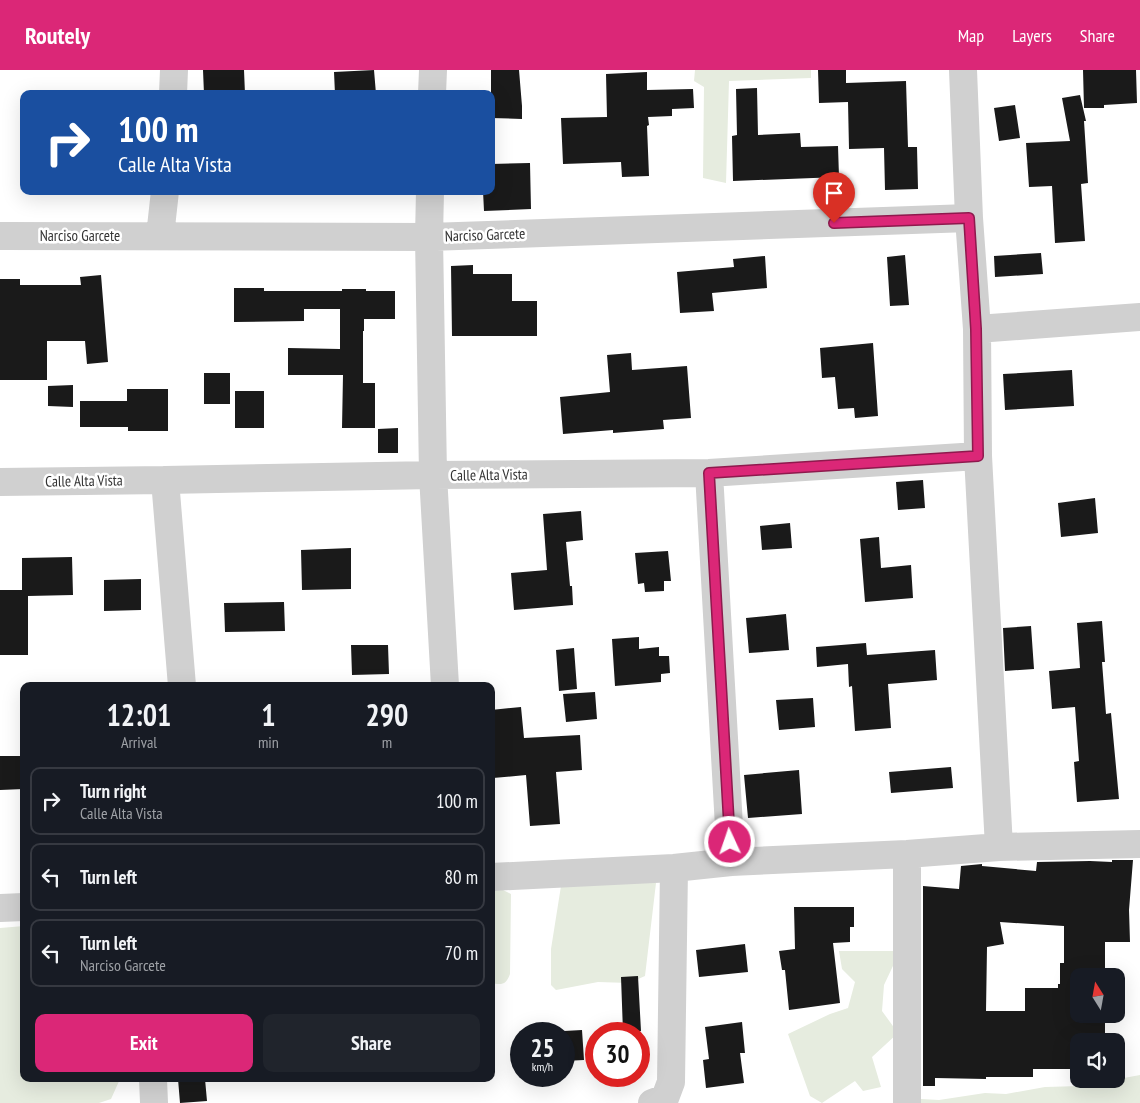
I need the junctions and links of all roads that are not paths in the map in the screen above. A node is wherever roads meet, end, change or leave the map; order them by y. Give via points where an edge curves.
1 (174, 70) edge
2 (433, 70) edge
3 (963, 70) edge
4 (173, 90) edge
5 (432, 90) edge
6 (165, 195) edge
7 (430, 195) edge
8 (969, 218) junction
9 (0, 236) edge
10 (160, 236) junction
11 (429, 237) junction
12 (1140, 317) edge
13 (976, 329) junction
14 (978, 456) junction
15 (709, 473) junction
16 (433, 475) junction
17 (165, 480) junction
18 (0, 482) edge
19 (182, 682) edge
20 (445, 682) edge
21 (1140, 844) edge
22 (999, 847) junction
23 (907, 854) junction
24 (731, 862) junction
25 (674, 868) junction
26 (495, 877) edge
27 (20, 907) edge
28 (0, 908) edge
29 (152, 1082) edge
30 (154, 1103) edge
31 (652, 1103) edge
32 (907, 1103) edge

1 - 4 street
2 - 5 street
3 - 8 street
6 - 10 street
7 - 11 street
8 - 11 street, Narciso Garcete
8 - 13 street
9 - 10 street, Narciso Garcete
10 - 11 street, Narciso Garcete
11 - 16 street
12 - 13 street
13 - 14 street
14 - 15 street, Calle Alta Vista
14 - 22 street
15 - 16 street, Calle Alta Vista
15 - 24 street
16 - 17 street, Calle Alta Vista
16 - 20 street
17 - 18 street, Calle Alta Vista
17 - 19 street
21 - 22 street
22 - 23 street
23 - 24 street
23 - 32 street
24 - 25 street
25 - 26 street
25 - 31 street via 671,1082 665,1098
27 - 28 street
29 - 30 street

